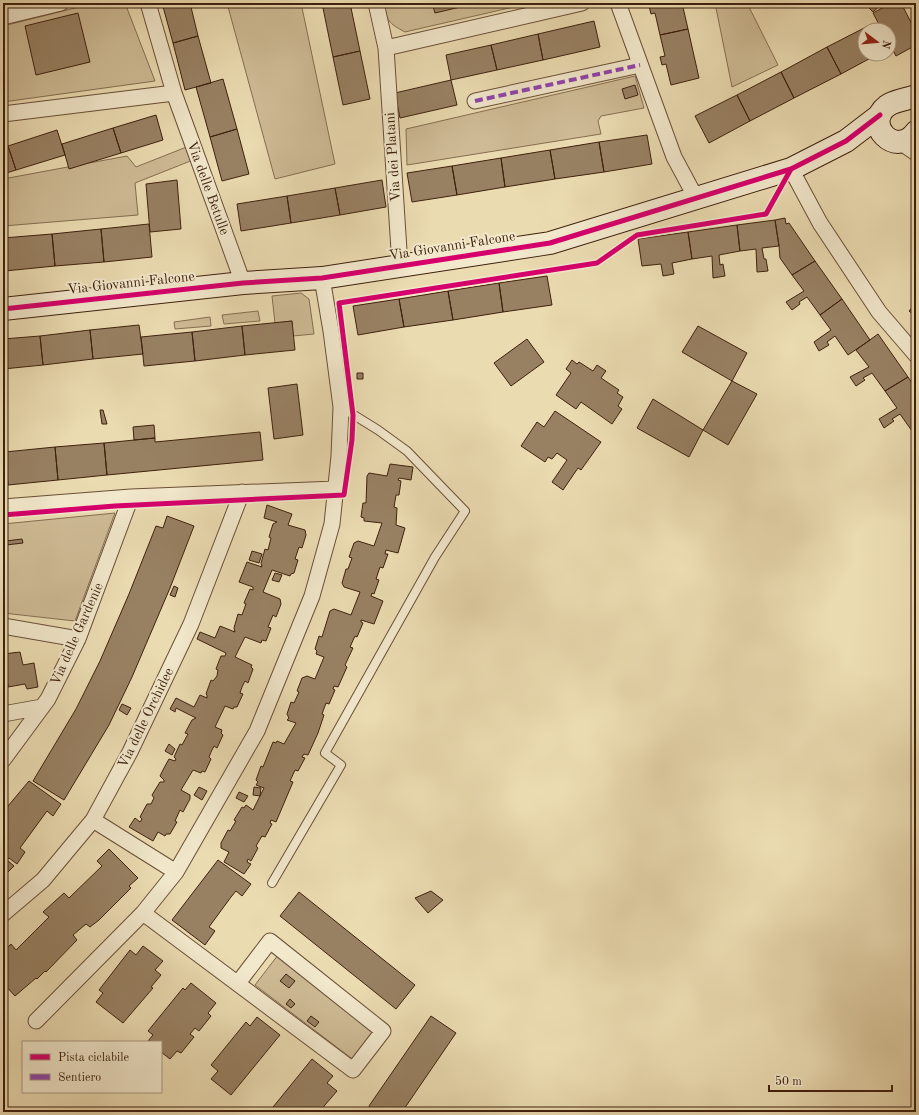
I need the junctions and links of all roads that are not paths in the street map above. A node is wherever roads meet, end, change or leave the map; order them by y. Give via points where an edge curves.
1 (61, 3) edge
2 (148, 3) edge
3 (376, 3) edge
4 (582, 3) edge
5 (618, 3) edge
6 (3, 17) edge
7 (386, 48) junction
8 (640, 65) junction
9 (174, 93) junction
10 (475, 101) dead end
11 (911, 103) edge
12 (3, 114) edge
13 (880, 115) junction
14 (846, 141) junction
15 (905, 141) edge
16 (791, 169) junction
17 (696, 198) junction
18 (400, 266) junction
19 (322, 278) junction
20 (243, 283) junction
21 (3, 309) edge
22 (916, 355) edge
23 (341, 407) junction
24 (335, 489) junction
25 (242, 492) junction
26 (130, 497) junction
27 (3, 507) edge
28 (3, 626) edge
29 (78, 640) junction
30 (42, 708) junction
31 (3, 714) edge
32 (3, 760) edge
33 (93, 820) junction
34 (176, 872) junction
35 (272, 883) dead end
36 (144, 913) junction
37 (3, 914) edge
38 (238, 983) junction
39 (36, 1021) dead end

1 - 6 street
2 - 9 street, Via delle Betulle
3 - 7 street, Via dei Platani
4 - 7 street
5 - 8 street
7 - 18 street, Via dei Platani
8 - 10 street
8 - 17 street via 674,157
9 - 12 street
9 - 20 street, Via delle Betulle
11 - 13 street, Via Giovanni Falcone via 888,105
13 - 14 street, Via Giovanni Falcone
13 - 15 street, Via Giovanni Falcone via 879,128
14 - 15 street, Via Giovanni Falcone
14 - 16 street, Via Giovanni Falcone
16 - 17 street, Via Giovanni Falcone
16 - 22 street via 820,223 871,299
17 - 18 street, Via Giovanni Falcone via 550,243
18 - 19 street, Via Giovanni Falcone
19 - 20 street, Via Giovanni Falcone
19 - 23 street
20 - 21 street, Via Giovanni Falcone
23 - 24 street
23 - 35 lane via 407,451 465,511 435,557 325,753 341,765
24 - 25 street
24 - 34 street via 332,524 312,596 257,731
25 - 26 street
25 - 33 street, Via delle Orchidee via 191,624 130,752
26 - 27 street
26 - 29 street, Via delle Gardenie
28 - 29 street
29 - 30 street, Via delle Gardenie
30 - 31 street
30 - 32 street, Via delle Gardenie
33 - 34 street
33 - 37 street, Via delle Orchidee via 43,880
34 - 36 street
36 - 38 street
36 - 39 street
38 - 38 street via 353,1070 383,1031 270,941

